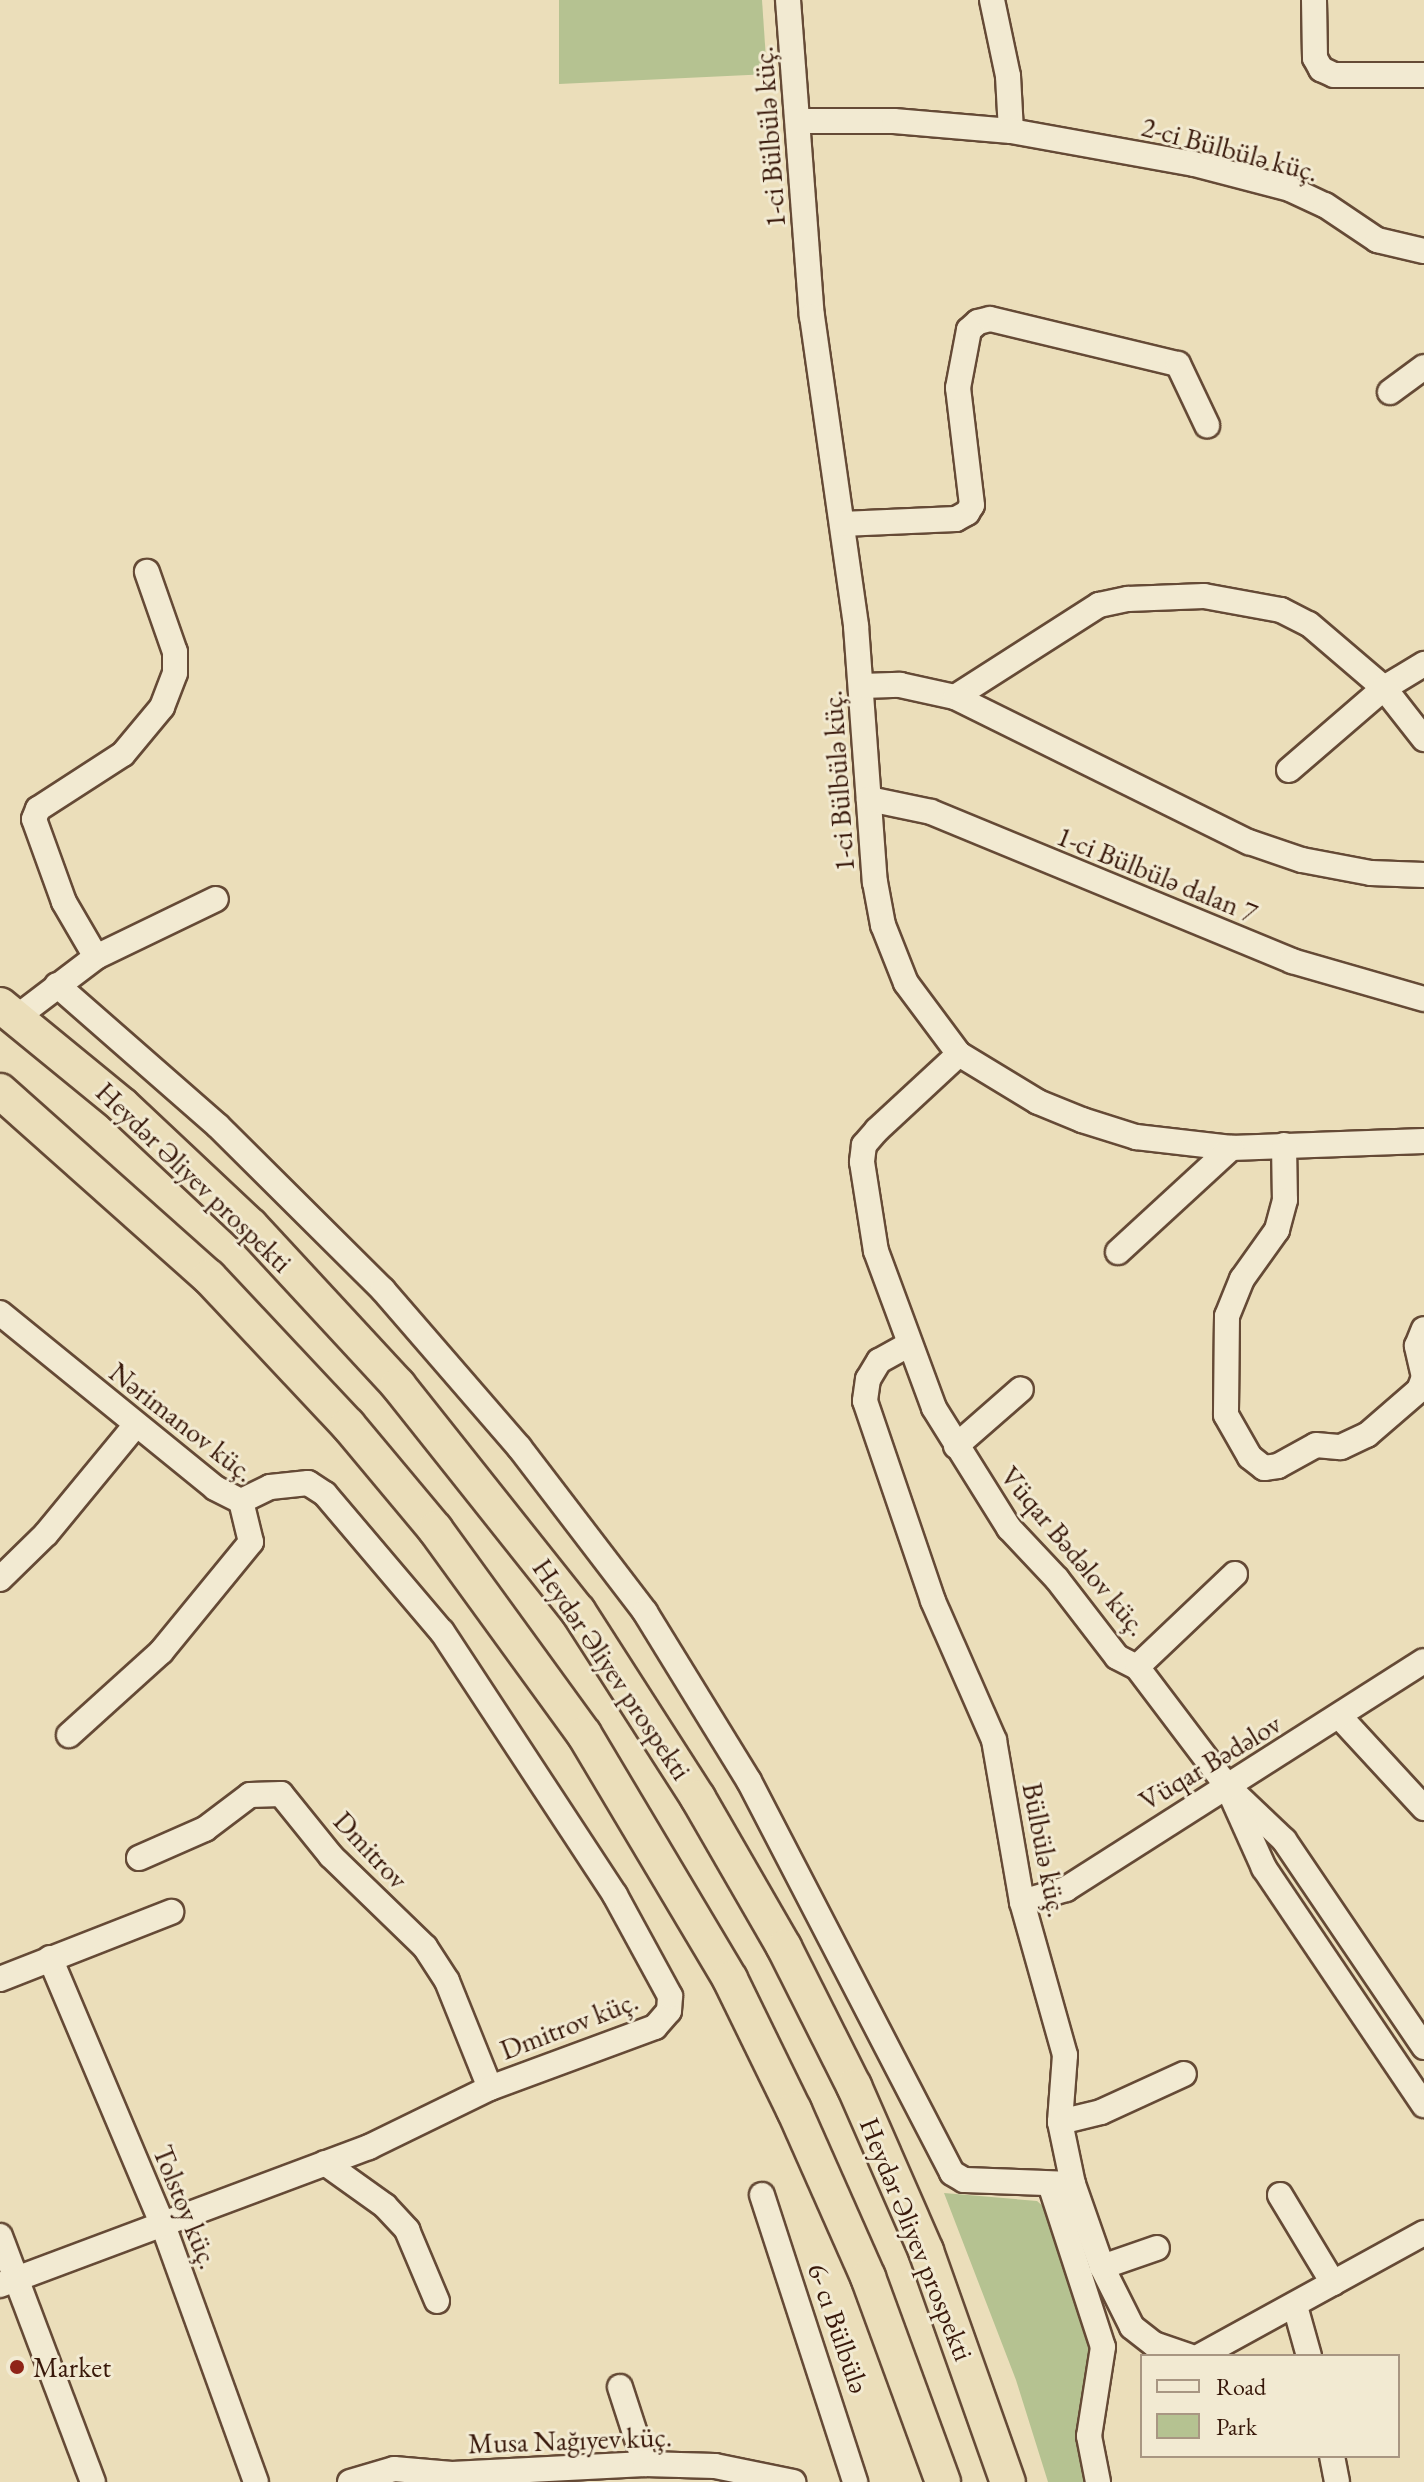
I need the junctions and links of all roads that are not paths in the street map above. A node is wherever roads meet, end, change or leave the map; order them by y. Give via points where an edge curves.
1 (788, 0) edge
2 (992, 0) edge
3 (1314, 0) edge
4 (1424, 75) edge
5 (799, 121) junction
6 (1011, 131) junction
7 (1424, 251) edge
8 (1424, 367) edge
9 (1390, 392) dead end
10 (1207, 425) dead end
11 (842, 524) junction
12 (147, 572) dead end
13 (1424, 664) edge
14 (862, 686) junction
15 (1384, 688) junction
16 (955, 697) junction
17 (1424, 739) edge
18 (1289, 770) dead end
19 (869, 799) junction
20 (1424, 875) edge
21 (216, 899) dead end
22 (96, 957) junction
23 (57, 985) junction
24 (1424, 999) edge
25 (8, 1011) edge
26 (959, 1054) junction
27 (0, 1091) edge
28 (1424, 1141) edge
29 (1284, 1145) junction
30 (1231, 1148) junction
31 (1118, 1252) dead end
32 (0, 1313) edge
33 (1424, 1329) edge
34 (908, 1345) junction
35 (1021, 1389) dead end
36 (136, 1425) junction
37 (956, 1446) junction
38 (241, 1501) junction
39 (1235, 1574) dead end
40 (0, 1579) edge
41 (1424, 1661) edge
42 (1137, 1667) junction
43 (1340, 1717) junction
44 (69, 1735) dead end
45 (1227, 1786) junction
46 (1424, 1808) edge
47 (139, 1858) dead end
48 (1022, 1902) junction
49 (171, 1912) dead end
50 (50, 1958) junction
51 (0, 1979) edge
52 (1424, 2047) edge
53 (1184, 2074) dead end
54 (490, 2088) junction
55 (1424, 2105) edge
56 (1060, 2122) junction
57 (325, 2163) junction
58 (1061, 2184) junction
59 (762, 2195) dead end
60 (1280, 2195) dead end
61 (163, 2225) junction
62 (1424, 2233) edge
63 (0, 2236) edge
64 (1157, 2248) dead end
65 (1102, 2267) junction
66 (8, 2281) edge
67 (1333, 2283) junction
68 (437, 2301) dead end
69 (1295, 2306) junction
70 (1183, 2354) edge
71 (1204, 2354) edge
72 (1308, 2354) edge
73 (620, 2387) dead end
74 (1332, 2458) edge
75 (645, 2464) junction
76 (433, 2477) edge
77 (93, 2482) edge
78 (256, 2482) edge
79 (350, 2482) edge
80 (793, 2482) edge
81 (855, 2482) edge
82 (943, 2482) edge
83 (1008, 2482) edge
84 (1098, 2482) edge
85 (1337, 2482) edge

1 - 5 street, 1-ci Bülbülə küç.
2 - 6 street via 1008,76
3 - 4 street via 1315,58 1321,69 1334,75
5 - 6 street, 2-ci Bülbülə küç. via 894,121
5 - 11 street, 1-ci Bülbülə küç. via 812,316
6 - 7 street, 2-ci Bülbülə küç. via 1194,164 1290,189 1377,240
8 - 9 street
10 - 11 street via 1178,364 990,319 978,322 969,330 958,388 972,505 967,513 956,519
11 - 14 street, 1-ci Bülbülə küç.
12 - 22 street via 175,652 175,673 162,707 123,754 38,809 34,819 64,902
13 - 15 street
14 - 16 street via 900,685
14 - 19 street, 1-ci Bülbülə küç.
15 - 16 street via 1309,624 1249,601 1204,596 1099,605
15 - 17 street
15 - 18 street
16 - 20 street via 1249,842 1315,863
19 - 24 street, 1-ci Bülbülə dalan 7 via 931,812 1292,961
19 - 26 street, 1-ci Bülbülə küç. via 883,925 906,983
21 - 22 street
22 - 23 street
23 - 25 street
23 - 58 street via 218,1126 383,1290 519,1447 645,1612 749,1781 952,2173 964,2180
25 - 83 highway, Heydər Əliyev prospekti via 122,1105 251,1226 398,1385 587,1625 698,1798 784,1947 854,2086 926,2251
26 - 30 street, 1-ci Bülbülə küç. via 1038,1102 1082,1120 1173,1144
26 - 34 street, Vüqar Bədəlov küç. via 864,1145 876,1251
27 - 82 highway via 209,1277 348,1425 435,1529 584,1734 730,1979 794,2110 868,2277
28 - 29 street, 1-ci Bülbülə küç.
29 - 30 street, 1-ci Bülbülə küç.
29 - 33 street via 1285,1200 1277,1230 1242,1279 1227,1316 1226,1415 1250,1457 1264,1468 1278,1466 1316,1445 1341,1447 1367,1435 1419,1390 1424,1377 1417,1346
30 - 31 street
32 - 36 street, Nərimanov küç.
34 - 37 street, Vüqar Bədəlov küç.
34 - 48 street, Bülbülə küç. via 879,1361 868,1379 865,1401 933,1601 994,1740
35 - 37 street
36 - 38 street, Nərimanov küç. via 215,1488
36 - 40 street via 46,1534
37 - 42 street, Vüqar Bədəlov küç. via 1009,1528 1057,1579 1117,1657
38 - 44 street, Nərimanov küç. via 251,1542 247,1552 161,1652
38 - 54 street, Dmitrov küç. via 292,1483 308,1483 325,1494 442,1632 615,1895 670,1996 669,2011 655,2027
39 - 42 street
41 - 43 street, Vüqar Bədəlov
42 - 45 street, Vüqar Bədəlov küç.
43 - 45 street, Vüqar Bədəlov
43 - 46 street
45 - 48 street, Vüqar Bədəlov via 1066,1889
45 - 52 street, Vüqar Bədəlov küç. via 1284,1840
45 - 55 street via 1264,1868
47 - 54 street, Dmitrov via 205,1829 250,1795 281,1794 331,1856 425,1947 447,1981
48 - 56 street, Bülbülə küç. via 1065,2055
49 - 50 street
50 - 51 street
50 - 61 street, Tolstoy küç.
53 - 56 street via 1101,2112
54 - 57 street, Dmitrov küç.
56 - 58 street, Bülbülə küç.
57 - 61 street, Dmitrov küç.
57 - 68 street via 385,2206 407,2230
58 - 65 street, Bülbülə küç.
58 - 84 street via 1103,2347 1089,2436
59 - 81 street, 6- cı Bülbülə
60 - 67 street
61 - 66 street, Dmitrov küç.
61 - 78 street, Tolstoy küç.
62 - 67 street
63 - 66 street
64 - 65 street
65 - 70 street, Bülbülə küç. via 1132,2327 1154,2344
66 - 77 street
67 - 69 street
69 - 71 street
69 - 72 street
73 - 75 street
74 - 85 street
75 - 76 street, Musa Nağıyev küç.
75 - 80 street, Musa Nağıyev küç. via 715,2466
76 - 79 street, Musa Nağıyev küç. via 394,2469

